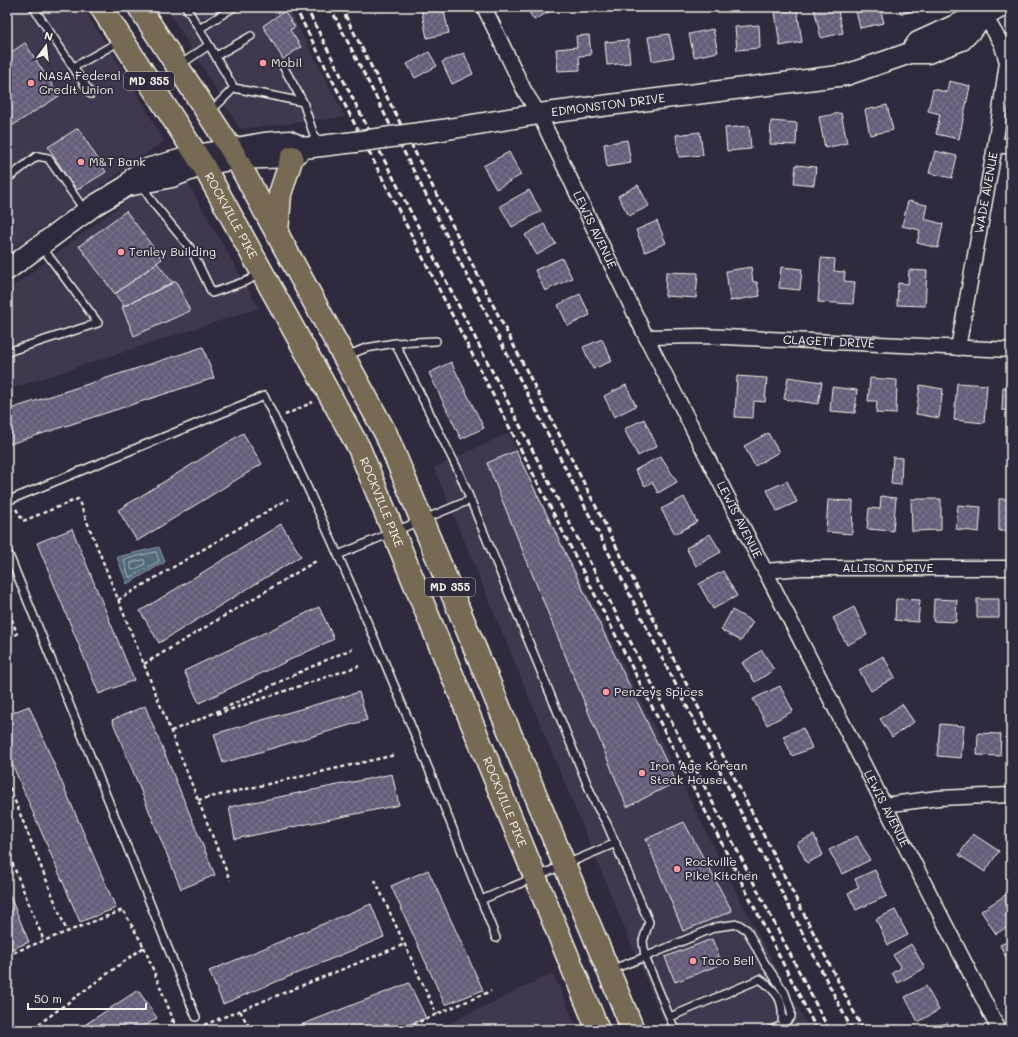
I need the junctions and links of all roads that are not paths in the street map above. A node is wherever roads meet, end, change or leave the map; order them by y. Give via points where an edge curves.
1 (33, 7) edge
2 (101, 7) edge
3 (139, 7) edge
4 (186, 7) edge
5 (234, 7) edge
6 (484, 7) edge
7 (993, 12) edge
8 (200, 29) junction
9 (251, 36) dead end
10 (122, 40) junction
11 (209, 45) junction
12 (216, 56) junction
13 (283, 66) dead end
14 (178, 67) junction
15 (74, 68) junction
16 (234, 88) junction
17 (91, 94) dead end
18 (303, 102) junction
19 (208, 113) junction
20 (539, 114) junction
21 (995, 146) junction
22 (1011, 146) edge
23 (305, 150) junction
24 (234, 154) junction
25 (200, 160) junction
26 (7, 179) edge
27 (133, 185) junction
28 (86, 211) junction
29 (277, 233) junction
30 (40, 245) junction
31 (7, 270) edge
32 (262, 271) junction
33 (646, 337) junction
34 (436, 341) dead end
35 (394, 343) junction
36 (958, 348) junction
37 (1011, 350) edge
38 (7, 352) edge
39 (344, 357) junction
40 (9, 500) edge
41 (470, 500) junction
42 (422, 520) junction
43 (393, 531) junction
44 (7, 550) edge
45 (338, 555) junction
46 (1011, 568) edge
47 (765, 571) junction
48 (1011, 795) edge
49 (884, 805) junction
50 (616, 843) junction
51 (564, 865) junction
52 (536, 878) junction
53 (481, 900) junction
54 (496, 938) dead end
55 (645, 957) junction
56 (608, 970) junction
57 (196, 1016) dead end
58 (670, 1017) junction
59 (782, 1025) junction
60 (598, 1030) edge
61 (633, 1030) edge
62 (676, 1030) edge
63 (771, 1030) edge
64 (999, 1030) edge

1 - 15 lane
2 - 10 main road, ROCKVILLE PIKE / MD 355
3 - 14 main road, MD 355
4 - 8 lane
5 - 8 lane
6 - 20 street, LEWIS AVENUE via 525,92
7 - 20 street, EDMONSTON DRIVE via 973,17 918,42 910,53 846,75
7 - 21 street, WADE AVENUE via 1007,62
8 - 11 lane
9 - 12 lane
10 - 15 lane
10 - 25 main road, ROCKVILLE PIKE / MD 355
11 - 12 lane
11 - 14 lane
12 - 16 lane
13 - 18 lane
14 - 19 main road, MD 355
15 - 17 lane
16 - 18 lane
16 - 19 lane
18 - 23 lane
19 - 24 main road, MD 355
20 - 23 street, EDMONSTON DRIVE, bridge
20 - 33 street, LEWIS AVENUE
21 - 22 street
21 - 36 street, WADE AVENUE
23 - 24 street, EDMONSTON DRIVE
23 - 29 main road via 280,194
24 - 25 street, EDMONSTON DRIVE
24 - 29 main road, MD 355
25 - 27 street, EDMONSTON DRIVE via 172,177
25 - 32 main road, ROCKVILLE PIKE / MD 355
26 - 28 lane via 37,156 48,158
27 - 28 street, EDMONSTON DRIVE
27 - 32 lane via 154,204 191,249 212,293 249,280
28 - 30 street, EDMONSTON DRIVE
29 - 39 main road, MD 355
30 - 31 street, EDMONSTON DRIVE
30 - 38 lane via 98,323
32 - 43 main road, ROCKVILLE PIKE / MD 355 via 359,448
33 - 36 street, CLAGETT DRIVE via 702,336
33 - 47 street, LEWIS AVENUE
34 - 35 lane
35 - 39 lane via 366,348
35 - 41 lane via 459,472
36 - 37 street, CLAGETT DRIVE
39 - 42 main road, MD 355 via 386,434
40 - 45 lane via 264,396 302,472
41 - 42 lane
41 - 50 lane via 595,803
42 - 43 lane
42 - 51 main road, MD 355
43 - 45 lane
43 - 52 main road, ROCKVILLE PIKE / MD 355
44 - 57 lane
45 - 53 lane via 387,665
46 - 47 street, ALLISON DRIVE via 801,568
47 - 49 street, LEWIS AVENUE
48 - 49 street via 938,798
49 - 64 street, LEWIS AVENUE
50 - 51 lane
50 - 55 lane via 649,922 643,941
51 - 52 lane
51 - 56 main road, MD 355
52 - 53 lane
52 - 60 main road, ROCKVILLE PIKE / MD 355
53 - 54 lane
55 - 56 lane
55 - 58 lane
55 - 59 lane via 716,927 738,924 747,930 785,993 792,1011 791,1017
56 - 61 main road, MD 355
58 - 59 lane via 760,979 774,990 784,1009
58 - 62 lane
59 - 63 lane

